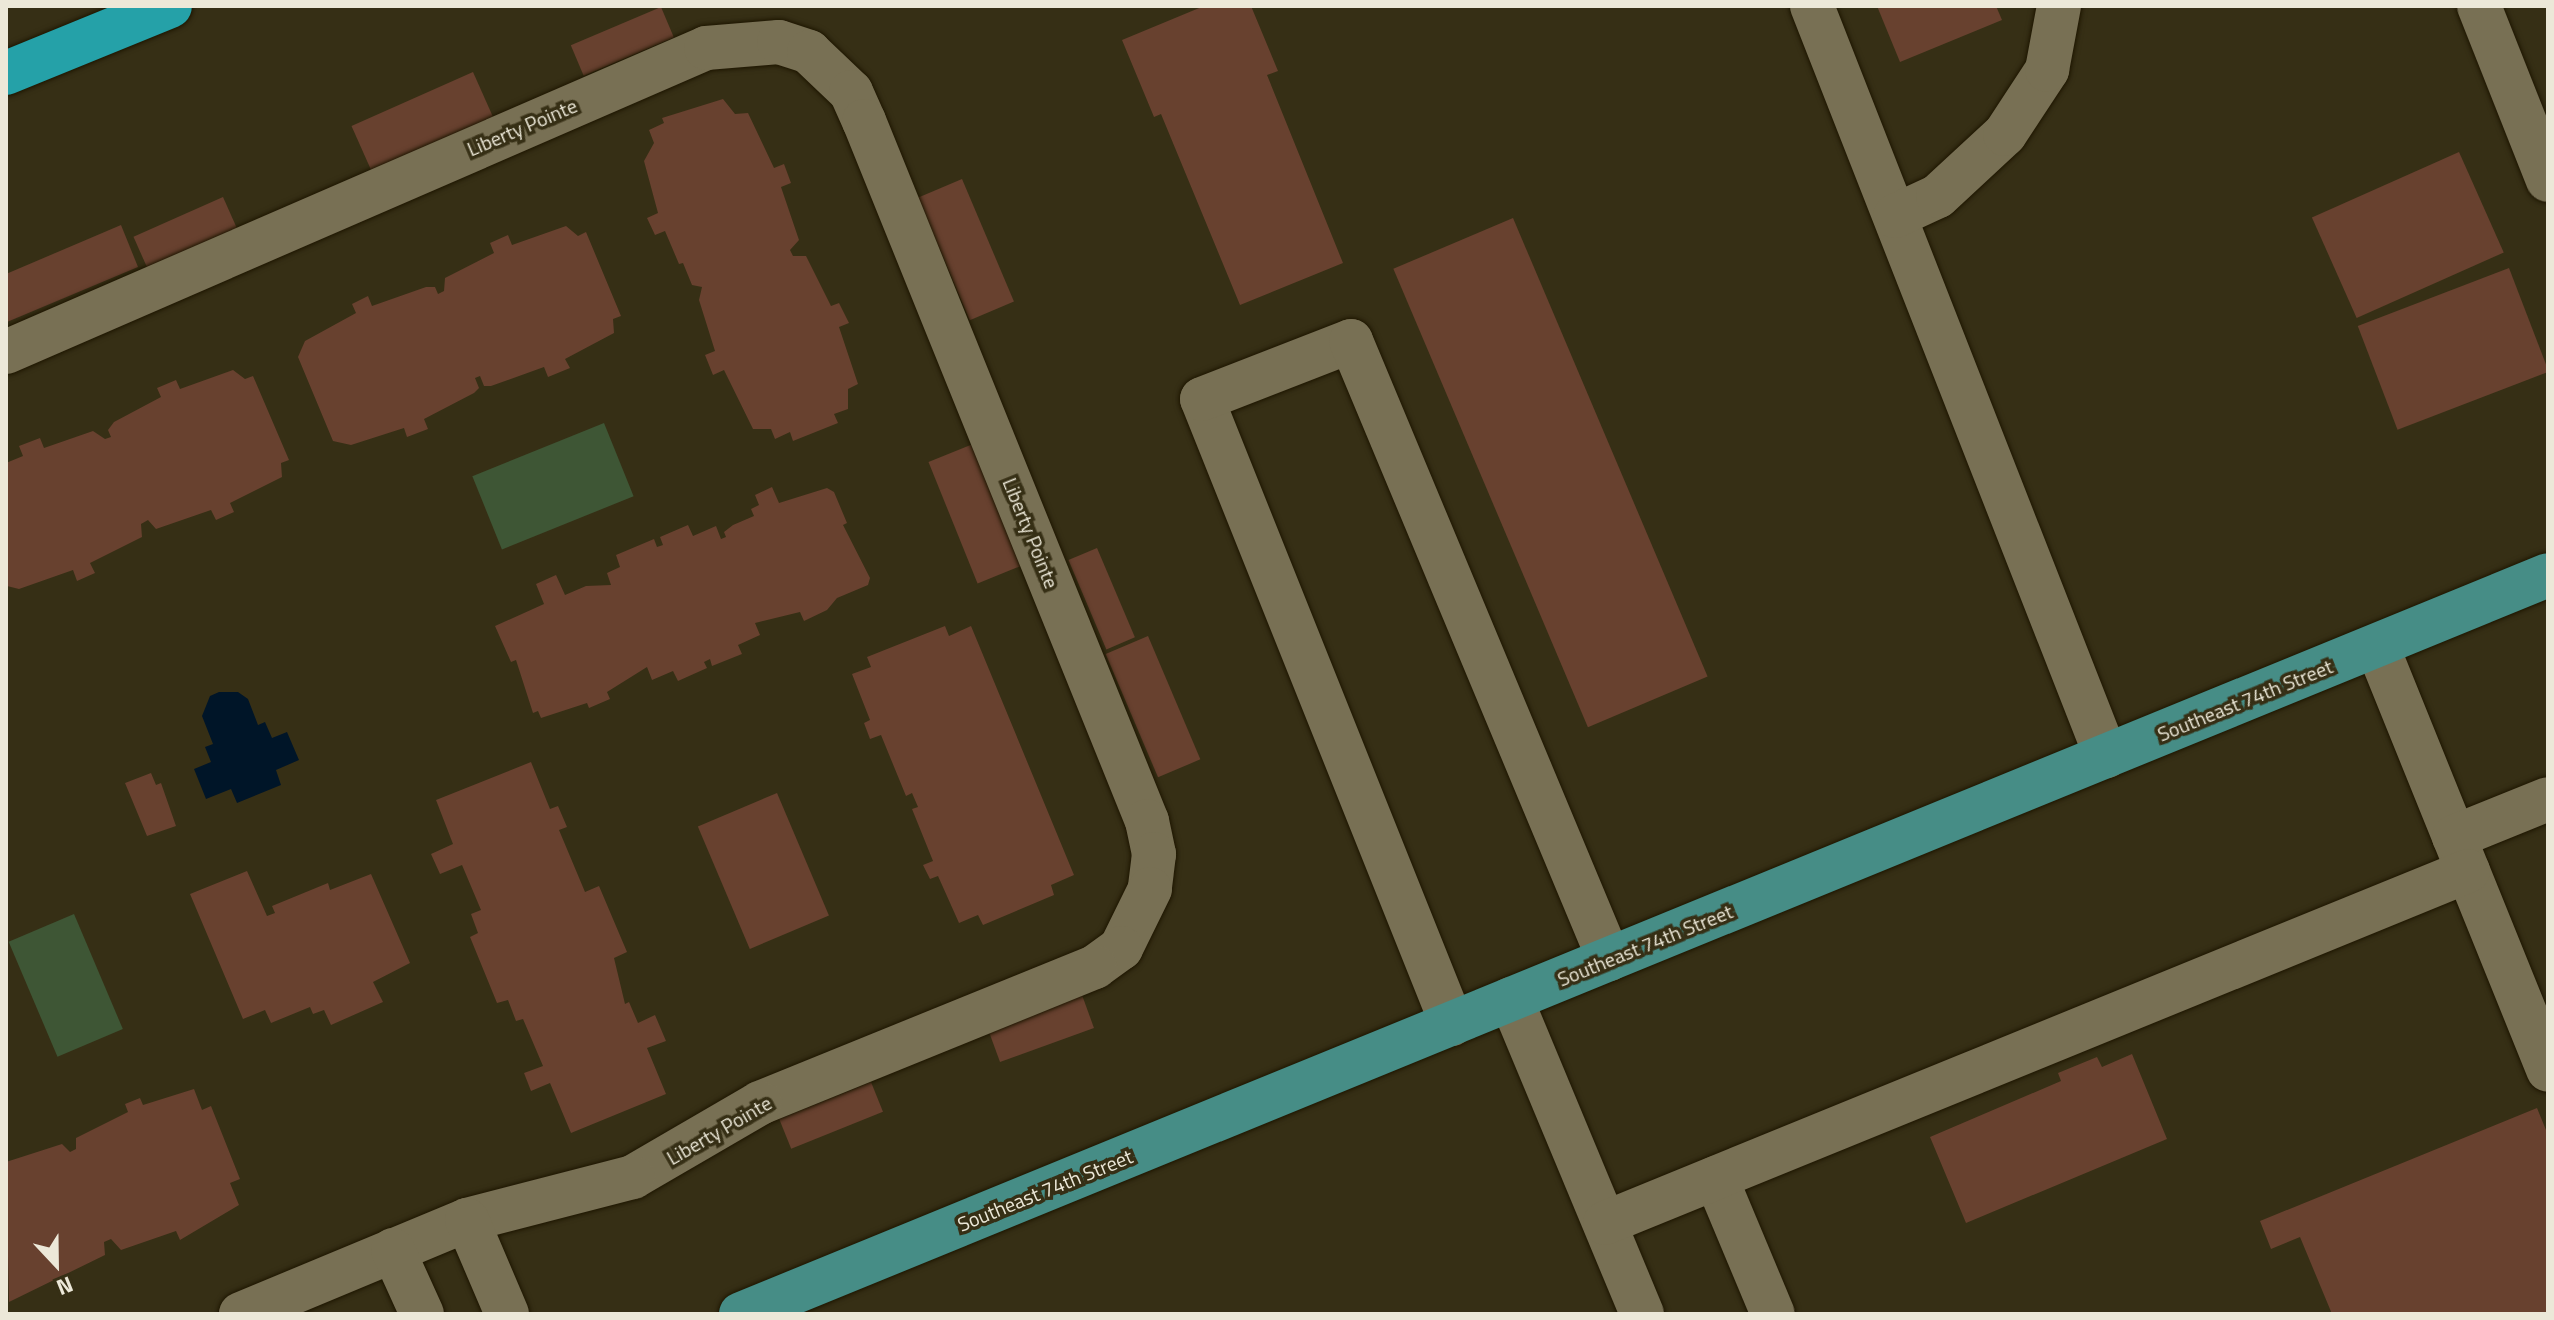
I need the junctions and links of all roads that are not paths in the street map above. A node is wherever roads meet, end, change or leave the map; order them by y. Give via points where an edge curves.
1 (170, 6) edge
2 (1812, 6) edge
3 (2059, 6) edge
4 (2479, 6) edge
5 (6, 73) edge
6 (2548, 180) edge
7 (1895, 216) junction
8 (6, 352) edge
9 (2548, 575) edge
10 (2377, 646) junction
11 (2106, 756) junction
12 (2548, 799) edge
13 (2461, 854) junction
14 (1609, 959) junction
15 (1511, 999) junction
16 (1452, 1024) junction
17 (2548, 1070) edge
18 (1716, 1178) junction
19 (467, 1220) junction
20 (1605, 1223) junction
21 (393, 1250) junction
22 (241, 1314) edge
23 (422, 1314) edge
24 (507, 1314) edge
25 (741, 1314) edge
26 (1642, 1314) edge
27 (1773, 1314) edge

1 - 5 highway
2 - 7 street
3 - 7 street via 2047,70 2005,134 1938,196
4 - 6 street
7 - 11 street
8 - 19 street, Liberty Pointe via 706,48 779,42 809,52 851,92 1147,821 1154,854 1150,889 1121,948 1095,967 760,1103 633,1177
9 - 10 main road, Southeast 74th Street
10 - 11 main road, Southeast 74th Street
10 - 13 street
11 - 14 main road, Southeast 74th Street
12 - 13 street
13 - 17 street
13 - 18 street
14 - 15 main road, Southeast 74th Street
14 - 16 street via 1351,341 1202,399
15 - 16 main road, Southeast 74th Street
15 - 20 street
16 - 25 main road, Southeast 74th Street
18 - 20 street
18 - 27 street
19 - 21 street, Liberty Pointe
19 - 24 street
20 - 26 street
21 - 22 street, Liberty Pointe
21 - 23 street

